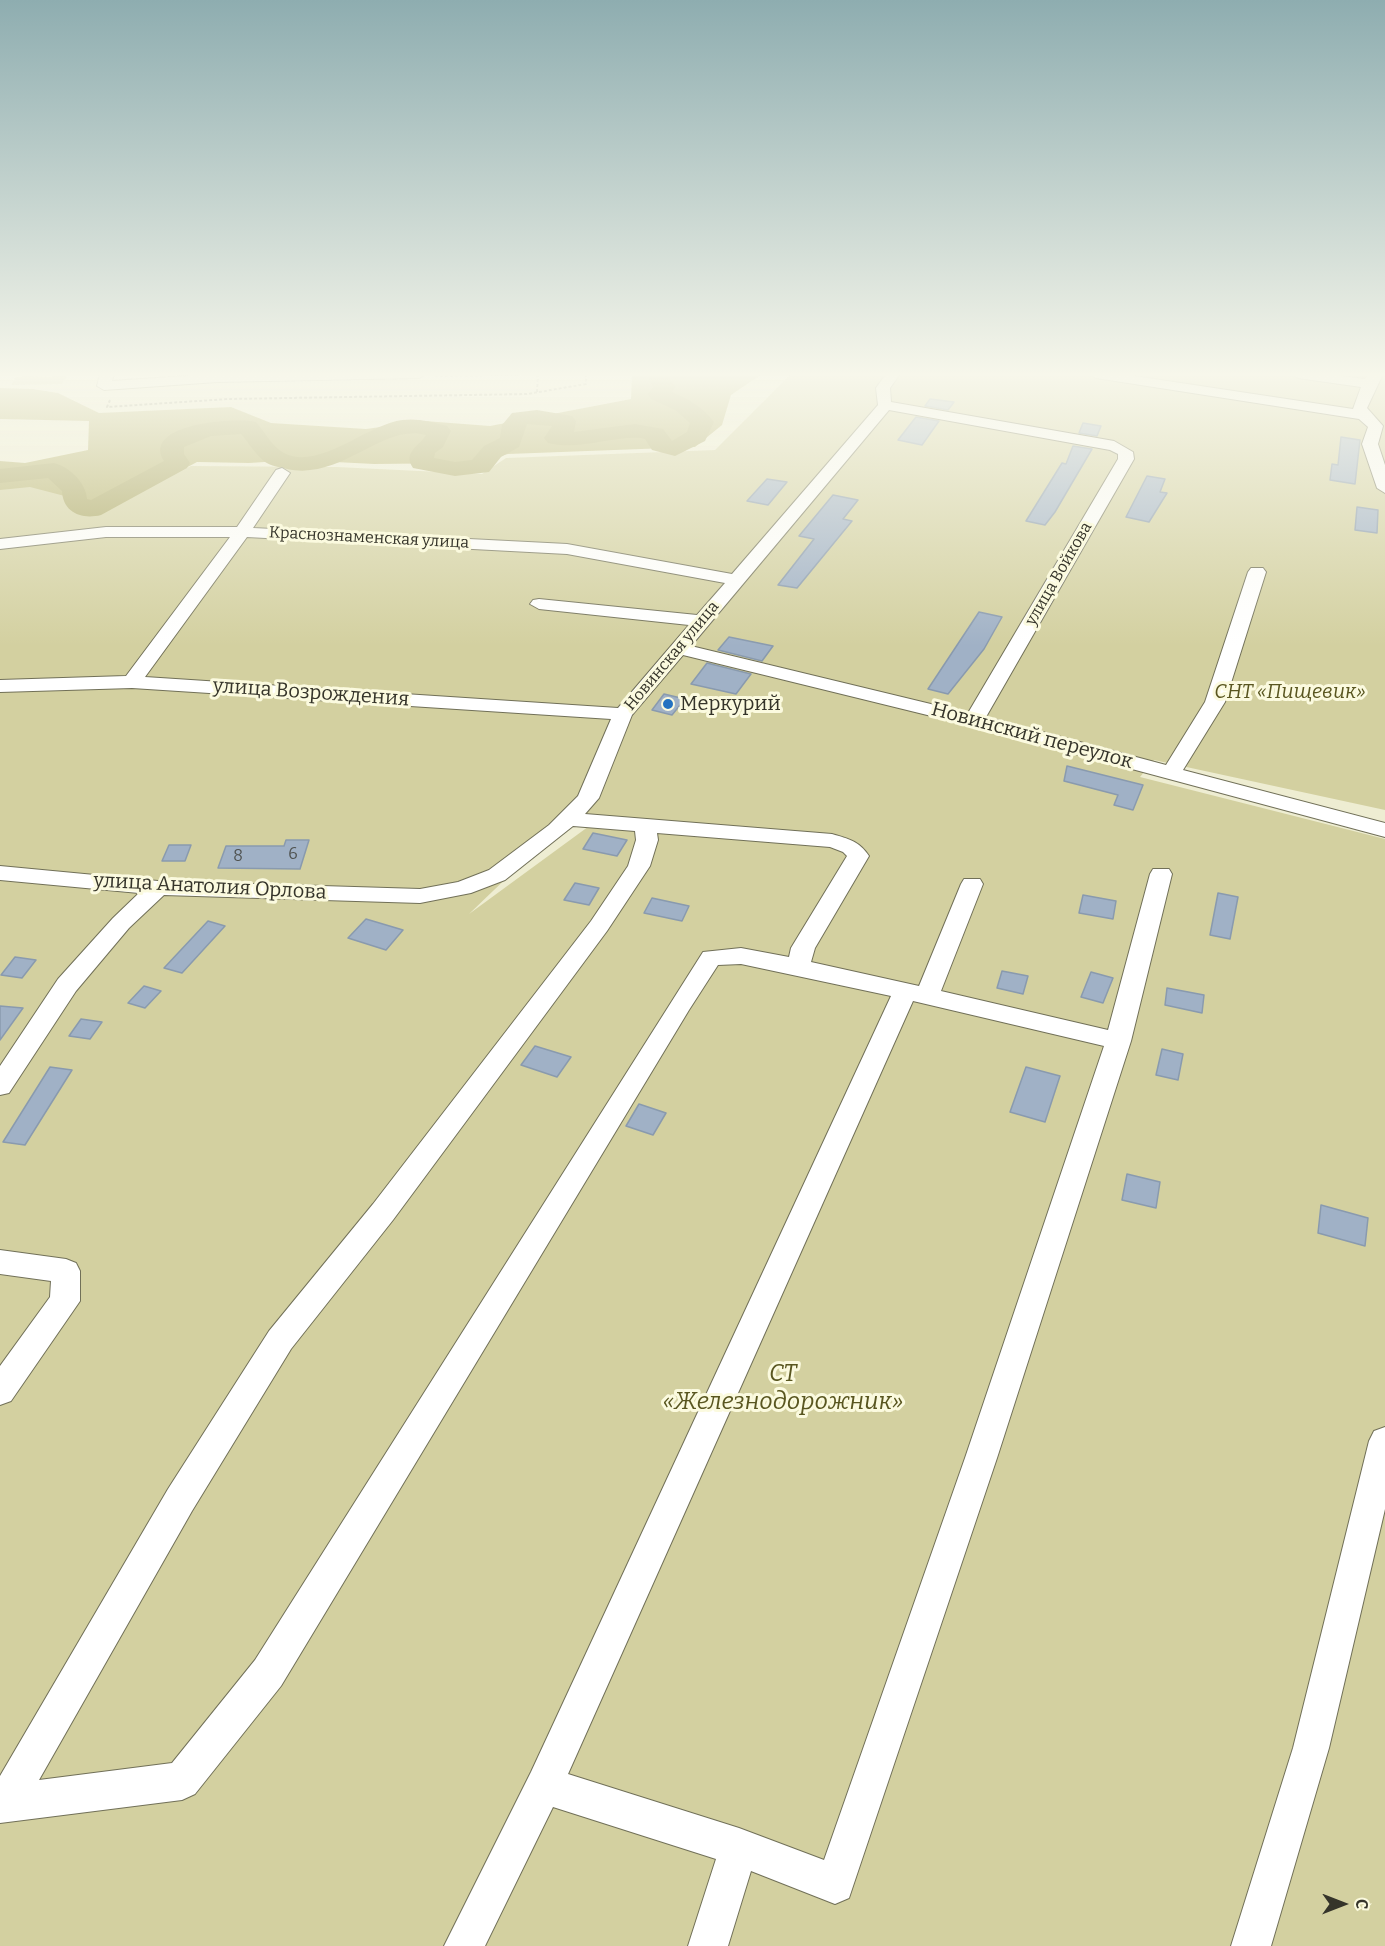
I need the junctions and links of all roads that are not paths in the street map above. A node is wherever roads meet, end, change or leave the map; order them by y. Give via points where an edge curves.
1 (834, 465) edge
2 (1123, 465) edge
3 (1380, 465) edge
4 (282, 473) dead end
5 (1385, 488) edge
6 (242, 532) junction
7 (0, 544) edge
8 (1257, 572) dead end
9 (736, 580) junction
10 (539, 604) dead end
11 (701, 621) junction
12 (678, 648) junction
13 (132, 682) junction
14 (0, 686) edge
15 (623, 714) junction
16 (974, 720) junction
17 (1170, 773) junction
18 (568, 819) junction
19 (645, 826) junction
20 (1385, 830) edge
21 (0, 873) edge
22 (1161, 874) dead end
23 (972, 884) dead end
24 (158, 888) junction
25 (420, 896) joint
26 (798, 967) junction
27 (916, 993) junction
28 (1118, 1041) junction
29 (0, 1086) edge
30 (0, 1262) edge
31 (0, 1392) edge
32 (1385, 1441) edge
33 (544, 1785) junction
34 (3, 1803) edge
35 (739, 1847) junction
36 (464, 1946) edge
37 (708, 1946) edge
38 (1251, 1946) edge

1 - 9 street, Новинская улица
2 - 16 street, улица Войкова
3 - 5 street
4 - 6 street
6 - 7 street, Краснознаменская улица via 106,532
6 - 9 street, Краснознаменская улица via 567,549
6 - 13 street
8 - 17 street via 1215,702
9 - 11 street, Новинская улица
10 - 11 street
11 - 12 street, Новинская улица
12 - 15 street, Новинская улица
12 - 16 street, Новинский переулок
13 - 14 street, улица Возрождения
13 - 15 street, улица Возрождения
15 - 18 street, Новинская улица via 588,798
16 - 17 street, Новинский переулок
17 - 20 street, Новинский переулок
18 - 19 street
18 - 25 street, Новинская улица via 497,875 463,888
19 - 26 street via 832,841 851,847 858,856 803,948
19 - 34 street via 647,840 639,866 599,926 383,1212 280,1340 180,1500
21 - 24 street, улица Анатолия Орлова
22 - 28 street
23 - 27 street
24 - 25 street, улица Анатолия Орлова
24 - 29 street via 121,923 67,985
26 - 27 street
26 - 34 street via 741,956 711,958 268,1673 182,1781
27 - 28 street
27 - 33 street
28 - 35 street via 835,1884
30 - 31 street via 66,1271 67,1286 65,1301
32 - 38 street via 1311,1748
33 - 35 street
33 - 36 street
35 - 37 street

